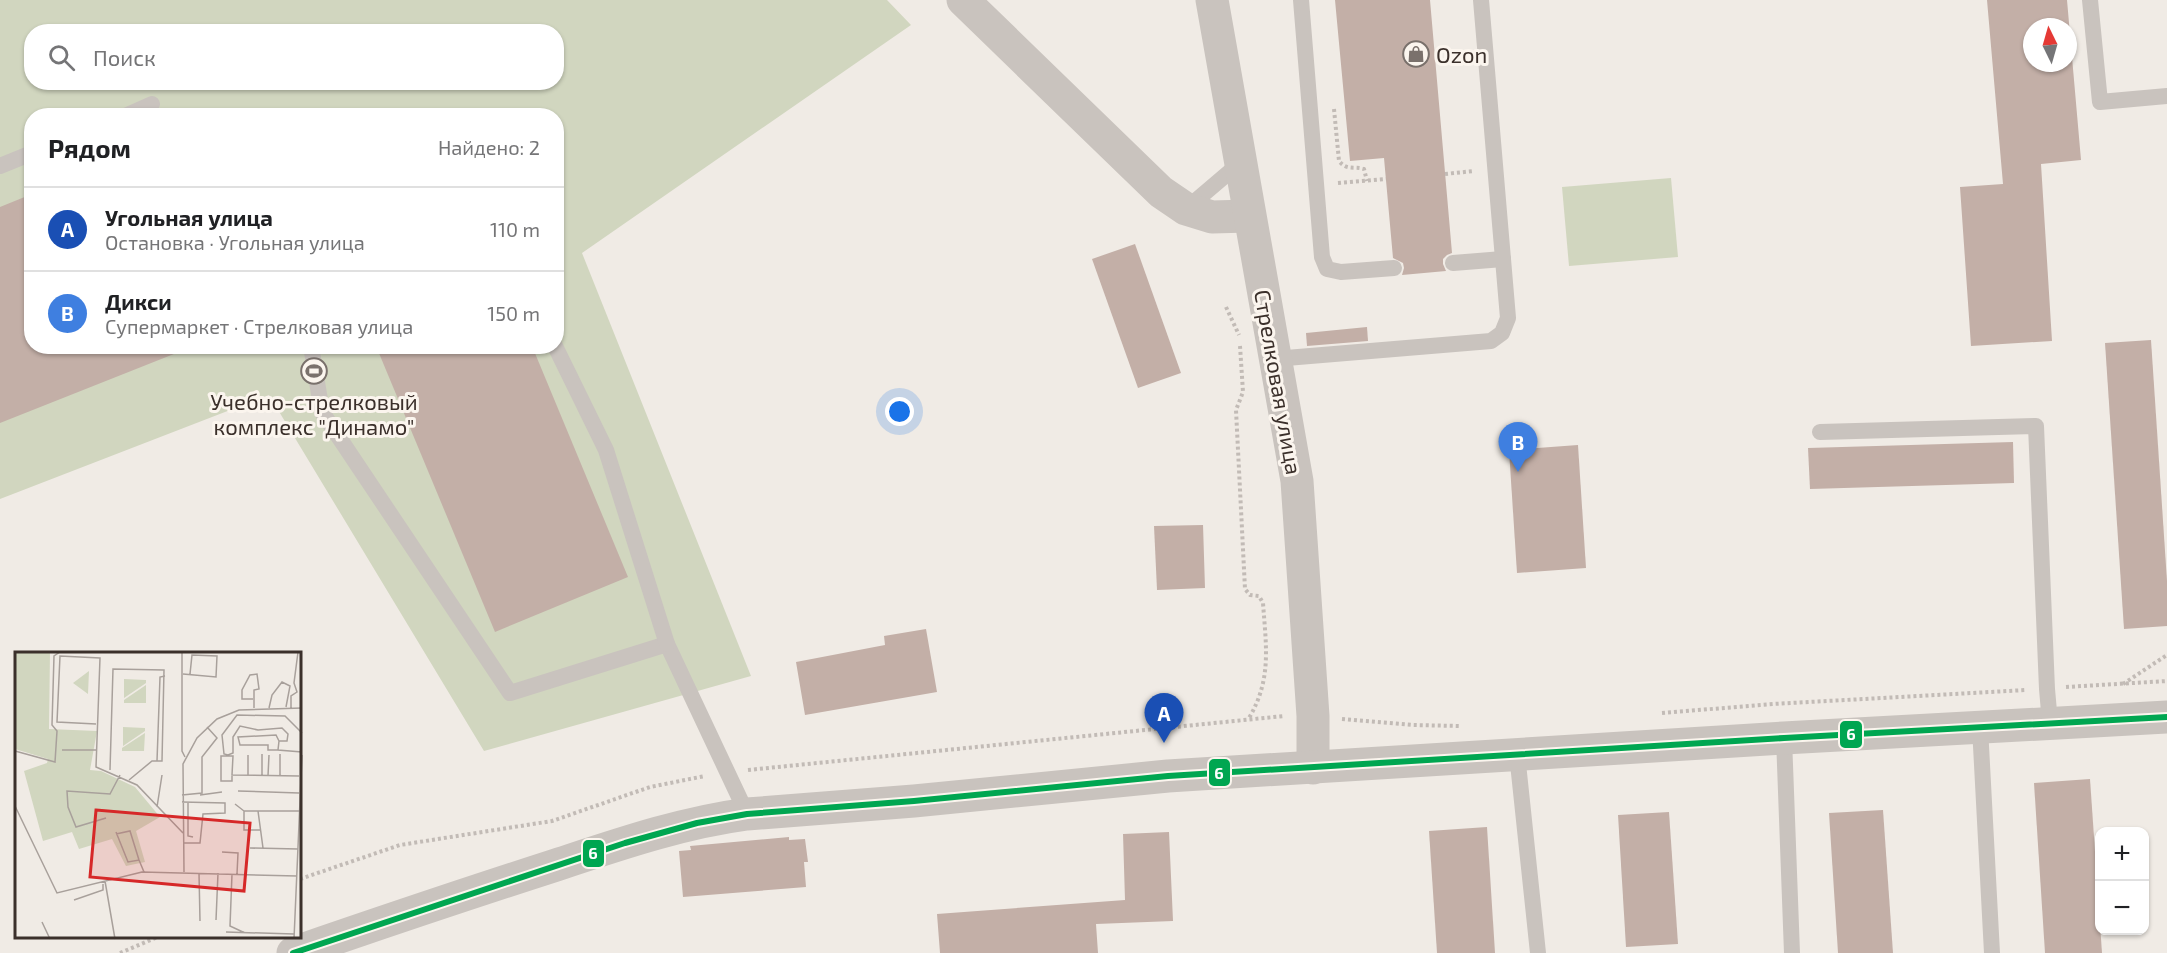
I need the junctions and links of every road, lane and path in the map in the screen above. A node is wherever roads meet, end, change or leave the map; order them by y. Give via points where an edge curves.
1 (963, 0) edge
2 (1212, 0) edge
3 (1300, 0) edge
4 (1481, 0) edge
5 (2090, 0) edge
6 (2167, 96) edge
7 (152, 104) dead end
8 (1334, 104) dead end
9 (143, 108) edge
10 (24, 156) edge
11 (1240, 163) junction
12 (0, 166) edge
13 (1496, 169) junction
14 (1445, 174) dead end
15 (1386, 179) dead end
16 (1367, 181) junction
17 (1339, 183) dead end
18 (1186, 209) junction
19 (1249, 216) junction
20 (1503, 259) junction
21 (1454, 263) dead end
22 (1394, 268) dead end
23 (1226, 307) dead end
24 (312, 354) edge
25 (559, 354) edge
26 (1274, 359) junction
27 (1820, 432) dead end
28 (667, 644) junction
29 (2167, 655) edge
30 (2123, 684) dead end
31 (2167, 717) edge
32 (1248, 718) dead end
33 (2050, 723) junction
34 (1980, 727) junction
35 (1784, 738) junction
36 (1517, 754) junction
37 (1313, 768) junction
38 (747, 814) junction
39 (155, 938) edge
40 (120, 953) edge
41 (293, 953) edge
42 (1538, 953) edge
43 (1792, 953) edge
44 (1992, 953) edge

1 - 18 street via 1161,192
2 - 11 street, Стрелковая улица
3 - 22 lane via 1322,256 1327,269 1341,272
4 - 13 lane
5 - 6 lane via 2100,102
7 - 9 lane
8 - 16 path via 1339,161 1349,168 1364,169
10 - 12 lane
11 - 18 lane
11 - 19 street, Стрелковая улица
13 - 14 path
13 - 20 lane
15 - 16 path
16 - 17 path
18 - 19 street via 1212,217
19 - 26 street, Стрелковая улица
20 - 21 lane
20 - 26 lane via 1508,318 1502,333 1491,341
23 - 32 path via 1239,337 1244,380 1244,392 1236,410 1245,590 1259,596 1263,603 1267,656 1265,680
24 - 28 lane via 322,412 510,693
25 - 28 lane via 606,450
26 - 37 street, Стрелковая улица via 1297,481
27 - 33 lane via 2036,426
28 - 38 lane
29 - 30 path
31 - 33 street
33 - 34 street
34 - 35 street
34 - 44 lane
35 - 36 street
35 - 43 lane
36 - 37 street
36 - 42 lane
37 - 38 street via 1168,776
38 - 41 street via 644,836
39 - 40 path

